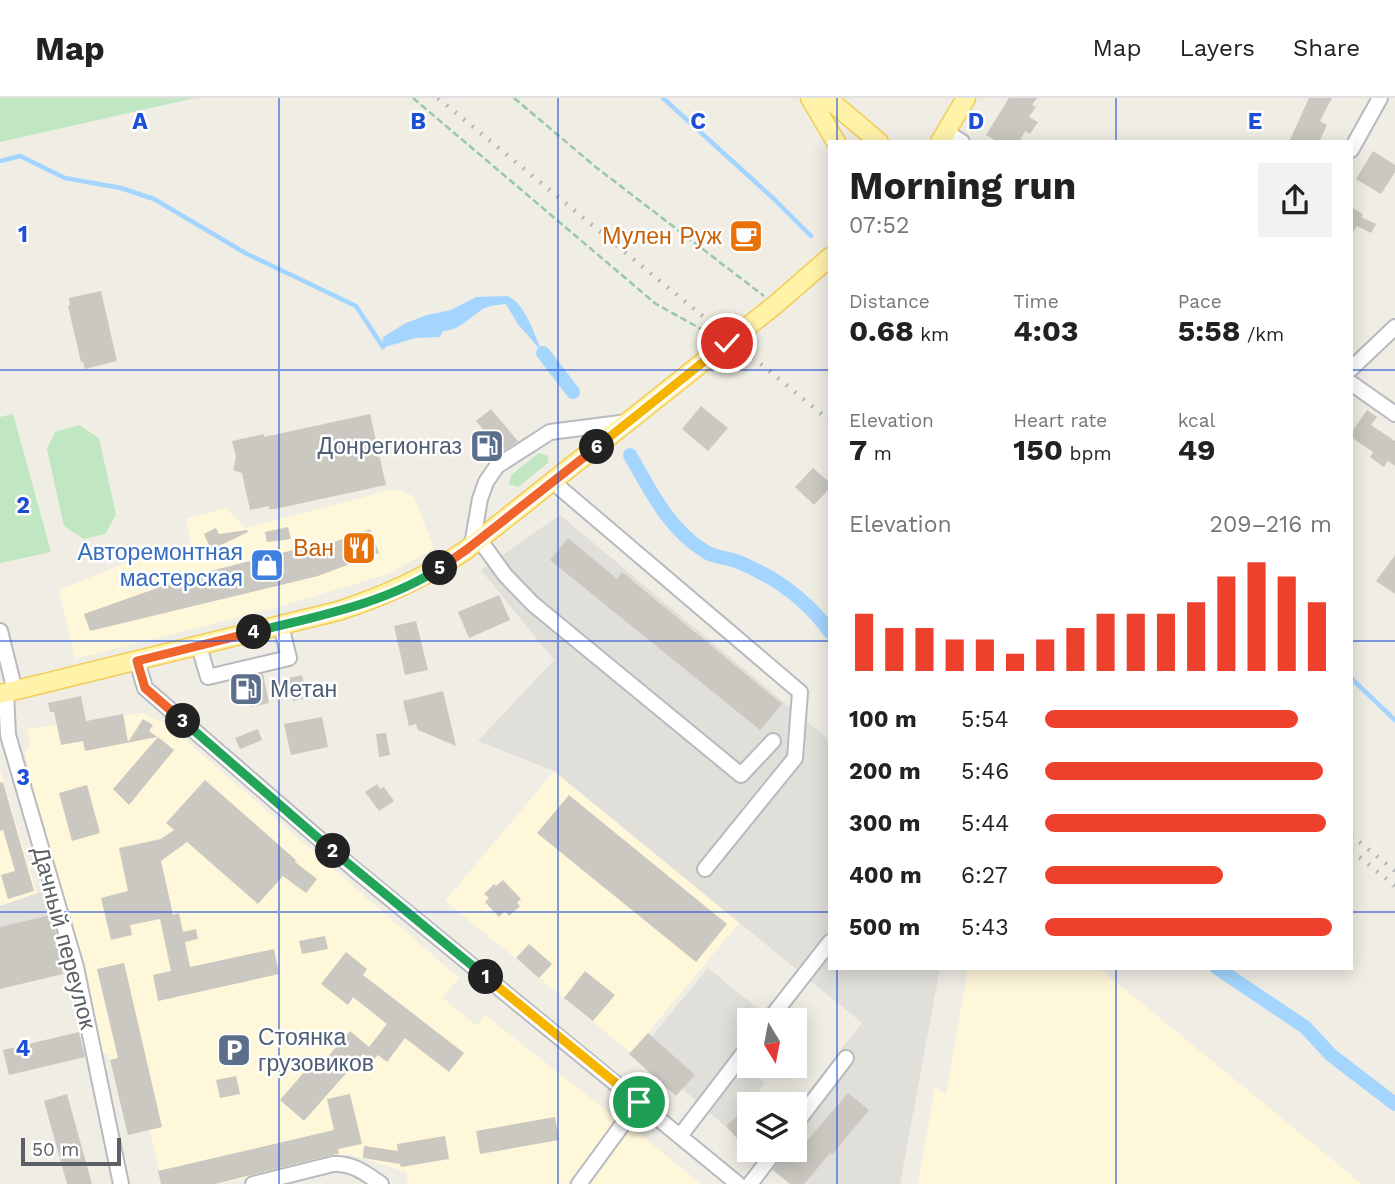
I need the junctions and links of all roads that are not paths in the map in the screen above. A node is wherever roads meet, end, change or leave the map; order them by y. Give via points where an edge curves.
1 (810, 98) edge
2 (827, 98) edge
3 (966, 98) edge
4 (1380, 98) edge
5 (949, 139) edge
6 (835, 140) edge
7 (877, 140) edge
8 (1353, 146) edge
9 (828, 259) edge
10 (1395, 327) edge
11 (1353, 367) edge
12 (1353, 384) edge
13 (1395, 414) edge
14 (630, 422) junction
15 (553, 482) junction
16 (476, 542) junction
17 (281, 626) junction
18 (0, 631) edge
19 (199, 646) junction
20 (137, 661) junction
21 (7, 692) edge
22 (773, 741) dead end
23 (705, 869) dead end
24 (828, 945) edge
25 (778, 1008) edge
26 (846, 1058) dead end
27 (737, 1062) edge
28 (639, 1102) junction
29 (807, 1109) edge
30 (680, 1136) junction
31 (767, 1162) edge
32 (121, 1184) edge
33 (253, 1184) edge
34 (381, 1184) edge
35 (579, 1184) edge
36 (738, 1184) edge
37 (750, 1184) edge

1 - 6 main road
2 - 7 main road
3 - 5 main road
4 - 8 street
9 - 14 main road
10 - 11 street
12 - 13 street
14 - 15 main road
14 - 16 street via 550,432 497,466 480,499
15 - 16 main road
15 - 23 street via 800,692 795,758
16 - 17 main road via 412,583 338,611
16 - 22 street via 533,604 741,775
17 - 19 main road
17 - 19 street via 289,658 208,677
18 - 21 street, Дачный переулок
19 - 20 main road
20 - 21 main road
20 - 28 street via 145,688 354,869
21 - 32 street, Дачный переулок via 8,735 76,967
24 - 25 street
26 - 29 street
27 - 30 street
28 - 30 street
28 - 35 street
30 - 36 street
31 - 37 street
33 - 34 street via 345,1164

